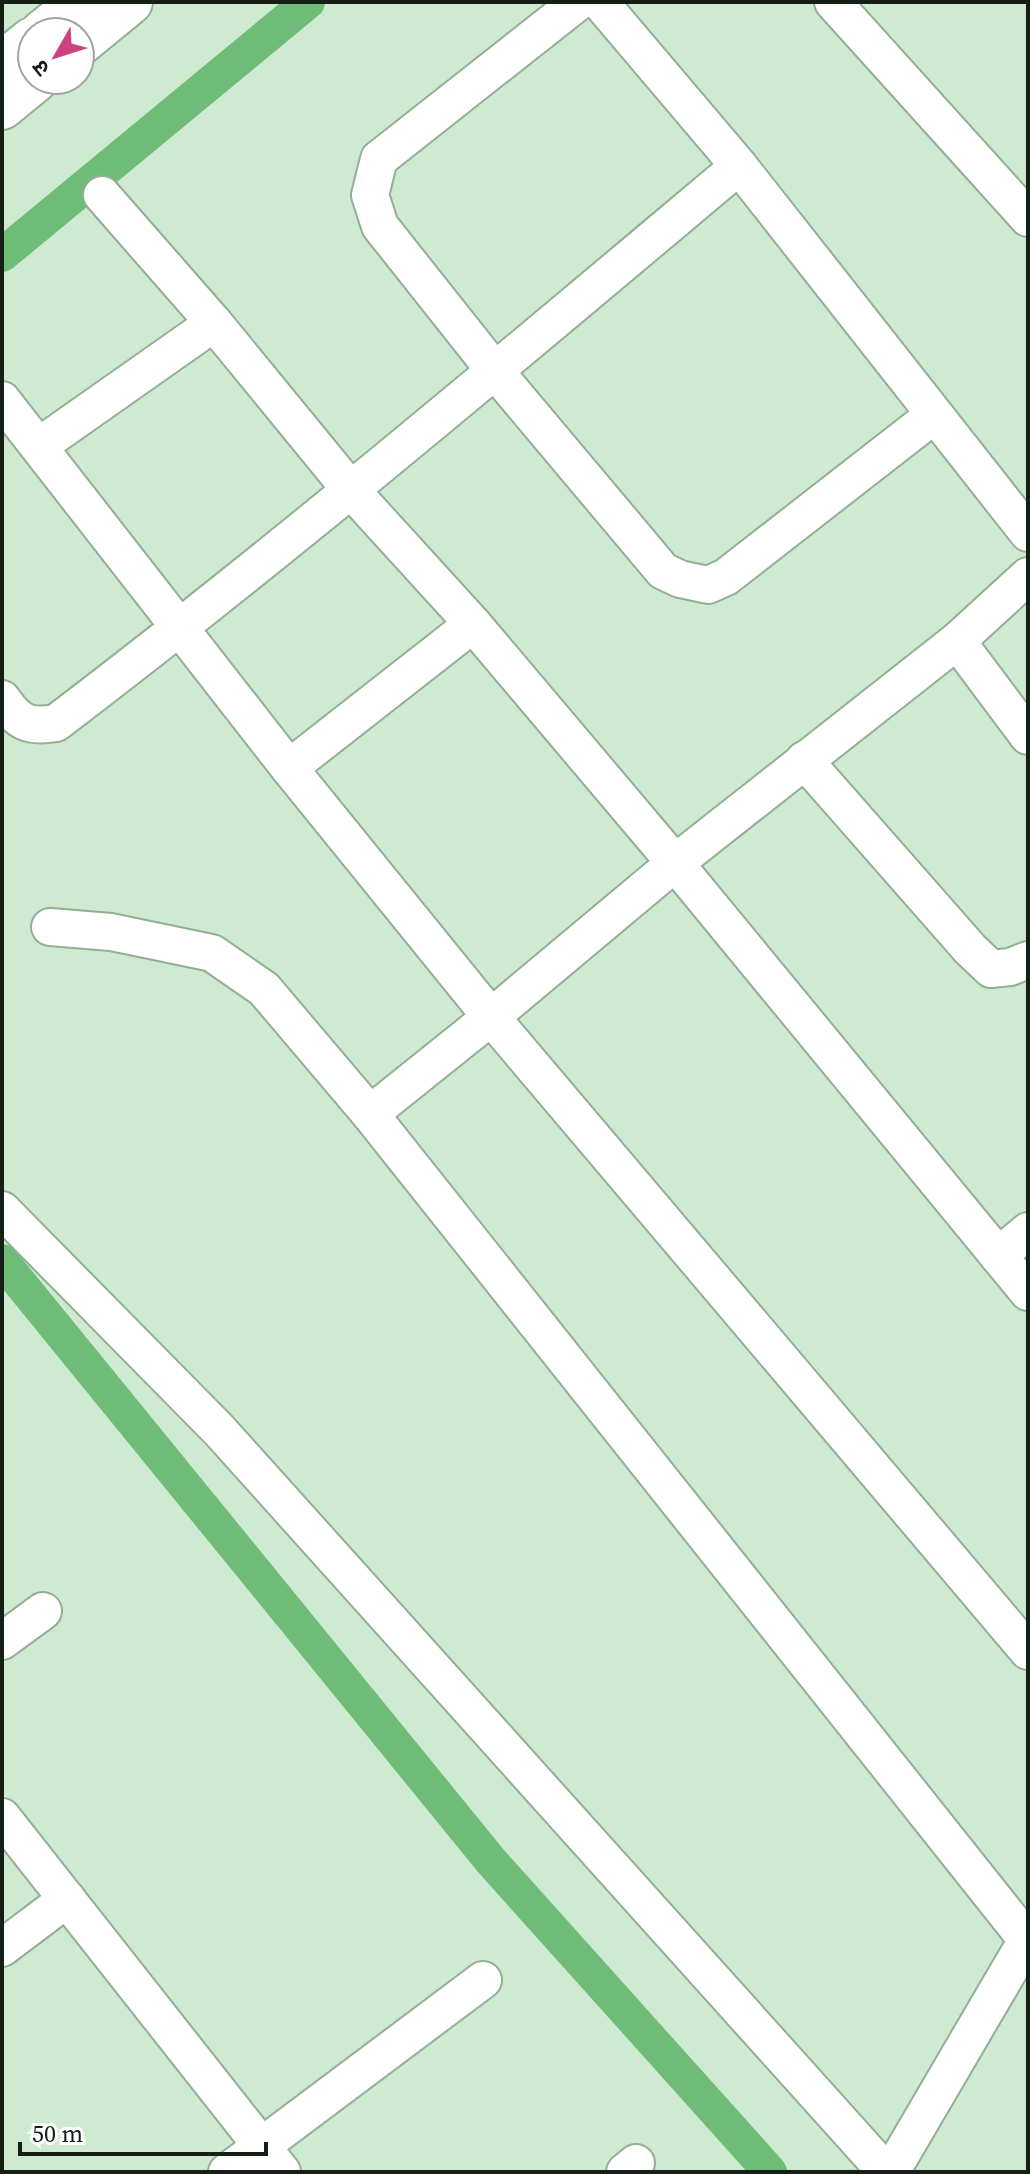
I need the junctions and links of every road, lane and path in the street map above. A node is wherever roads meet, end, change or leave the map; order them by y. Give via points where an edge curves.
1 (81, 2) edge
2 (130, 2) edge
3 (578, 2) edge
4 (600, 2) edge
5 (833, 2) edge
6 (63, 16) edge
7 (96, 30) edge
8 (739, 166) junction
9 (102, 195) dead end
10 (1028, 218) edge
11 (214, 323) junction
12 (495, 371) junction
13 (2, 400) edge
14 (934, 415) junction
15 (39, 446) junction
16 (350, 489) junction
17 (1028, 533) edge
18 (1028, 576) edge
19 (473, 624) junction
20 (180, 628) junction
21 (957, 641) junction
22 (2, 699) edge
23 (1028, 736) edge
24 (804, 760) junction
25 (289, 768) junction
26 (675, 863) junction
27 (50, 927) dead end
28 (1028, 960) edge
29 (491, 1017) junction
30 (370, 1114) junction
31 (2, 1210) edge
32 (1028, 1231) edge
33 (998, 1256) junction
34 (1028, 1292) edge
35 (43, 1611) dead end
36 (2, 1641) edge
37 (1028, 1651) edge
38 (2, 1817) edge
39 (67, 1899) junction
40 (1027, 1939) edge
41 (2, 1948) edge
42 (483, 1980) dead end
43 (272, 2159) edge
44 (227, 2172) edge
45 (888, 2172) edge

1 - 6 street
2 - 7 street
3 - 12 street via 379,159 370,195 380,226
4 - 8 street
5 - 10 street
8 - 12 street
8 - 14 street
9 - 11 street
11 - 15 street
11 - 16 street
12 - 14 street via 663,571 708,585 726,577
12 - 16 street
13 - 15 street
14 - 17 street
15 - 20 street
16 - 19 street
16 - 20 street
18 - 21 street
19 - 25 street
19 - 26 street
20 - 22 street via 56,723 25,723
20 - 25 street
21 - 23 street
21 - 24 street
24 - 26 street
24 - 28 street via 991,969
25 - 29 street
26 - 29 street
26 - 33 street
27 - 30 street via 111,932 212,953 264,989
29 - 30 street
29 - 37 street
30 - 40 street
31 - 45 street via 219,1430
32 - 33 street
33 - 34 street
35 - 36 street
38 - 39 street
39 - 41 street
39 - 43 street
40 - 45 street
42 - 43 street
43 - 44 street

